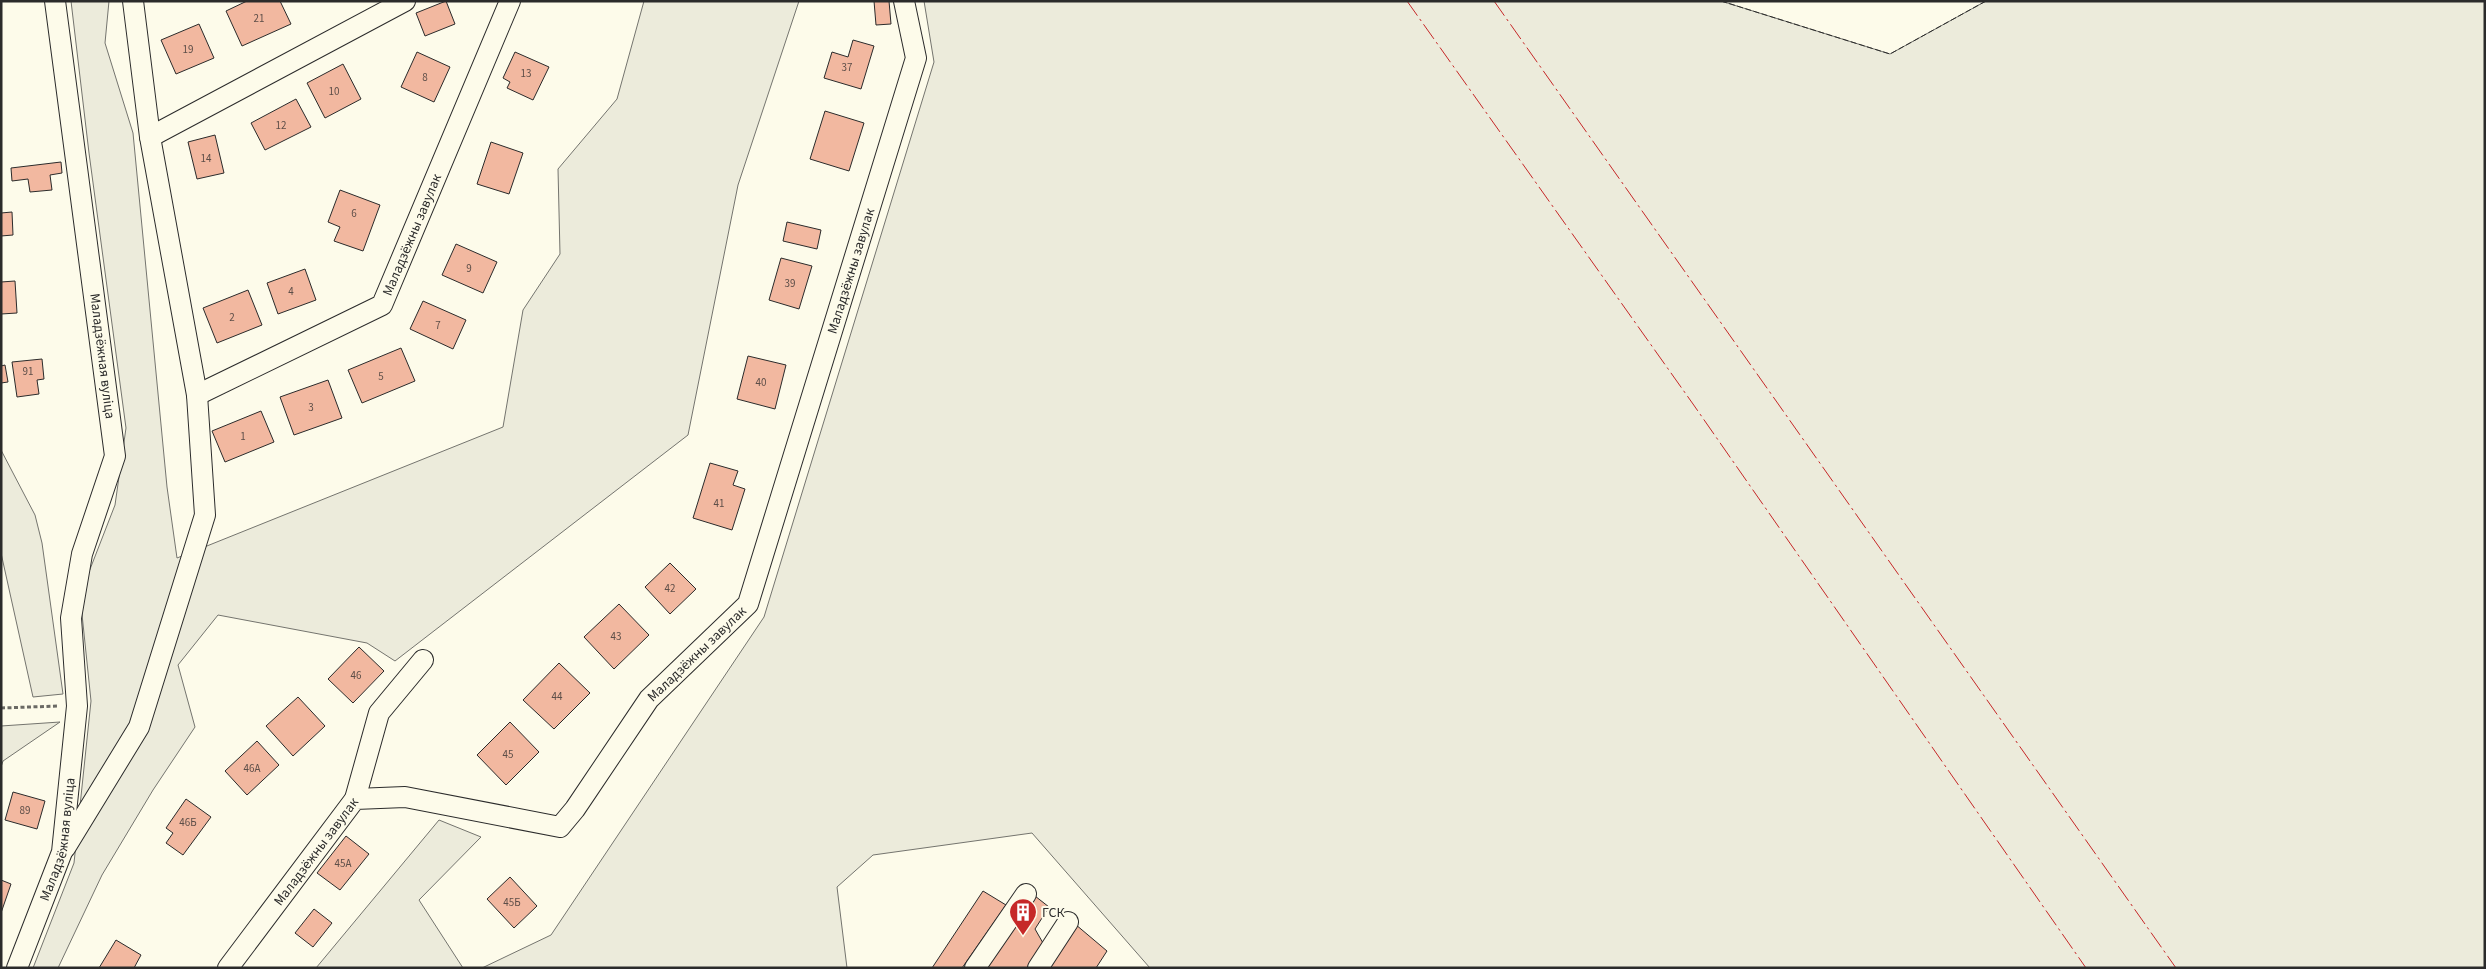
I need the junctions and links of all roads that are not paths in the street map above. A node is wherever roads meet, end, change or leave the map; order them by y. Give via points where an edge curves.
1 (55, 1) edge
2 (133, 1) edge
3 (404, 1) edge
4 (510, 1) edge
5 (904, 1) edge
6 (150, 137) junction
7 (197, 395) junction
8 (423, 660) dead end
9 (355, 799) junction
10 (62, 852) junction
11 (1026, 894) dead end
12 (1068, 922) dead end
13 (16, 968) edge
14 (228, 968) edge
15 (975, 968) edge
16 (1038, 968) edge

1 - 10 street, Маладзёжная вуліца via 116,456 82,554 71,618 77,706
2 - 6 street
3 - 6 street
4 - 7 street, Маладзёжны завулак via 382,305
5 - 9 street, Маладзёжны завулак via 916,58 748,604 649,699 560,827 405,797
6 - 7 street
7 - 10 street via 205,514 140,727
8 - 9 street via 379,713
9 - 14 street, Маладзёжны завулак
10 - 13 street, Маладзёжная вуліца
11 - 15 street
12 - 16 street

